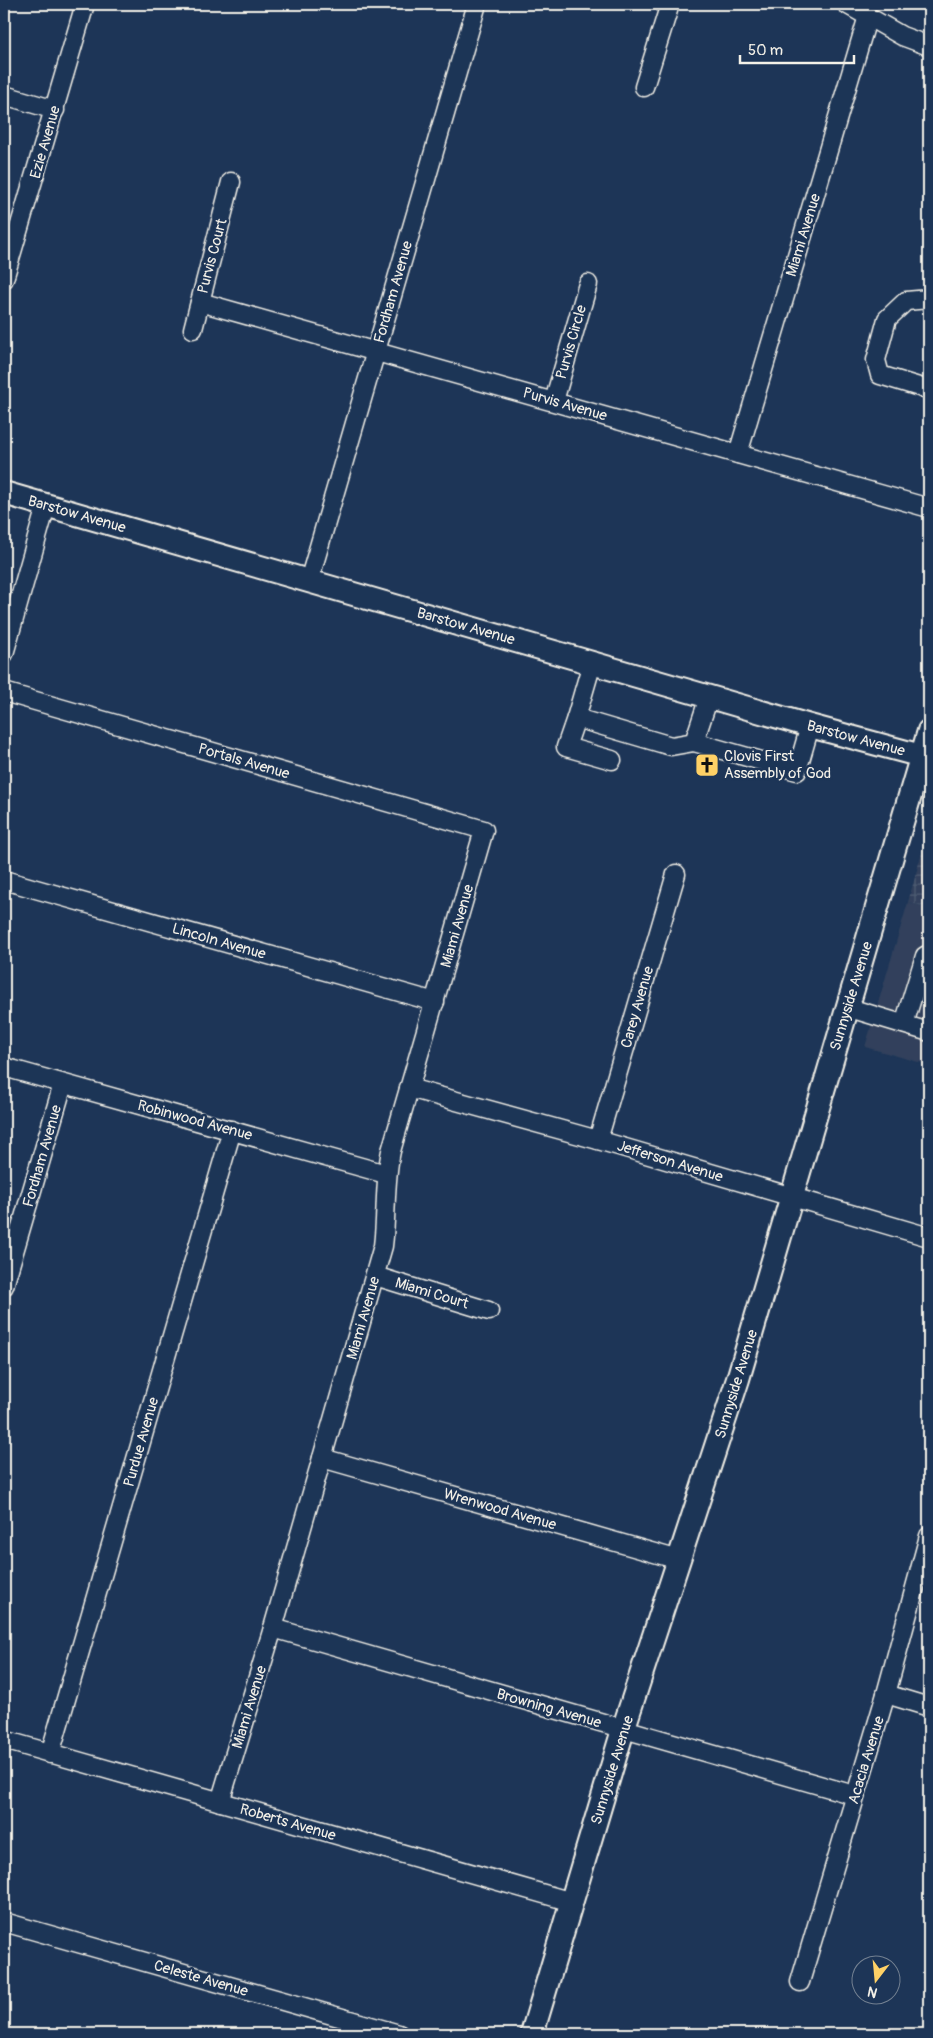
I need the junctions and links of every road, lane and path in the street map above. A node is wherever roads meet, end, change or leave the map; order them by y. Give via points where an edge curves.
1 (85, 4) edge
2 (477, 4) edge
3 (670, 4) edge
4 (846, 4) edge
5 (868, 16) junction
6 (929, 46) edge
7 (644, 87) dead end
8 (4, 95) edge
9 (55, 110) junction
10 (231, 182) dead end
11 (4, 280) edge
12 (588, 284) dead end
13 (929, 299) edge
14 (200, 302) junction
15 (193, 329) dead end
16 (376, 351) junction
17 (929, 390) edge
18 (554, 401) junction
19 (738, 454) junction
20 (4, 493) edge
21 (46, 506) junction
22 (929, 508) edge
23 (309, 581) junction
24 (4, 654) edge
25 (592, 663) junction
26 (4, 692) edge
27 (709, 696) junction
28 (576, 718) junction
29 (810, 726) junction
30 (929, 731) edge
31 (694, 742) junction
32 (926, 757) edge
33 (612, 760) dead end
34 (484, 830) joint
35 (676, 874) dead end
36 (4, 880) edge
37 (929, 954) edge
38 (923, 986) edge
39 (435, 1002) junction
40 (846, 1007) junction
41 (904, 1024) junction
42 (929, 1032) edge
43 (4, 1067) edge
44 (62, 1084) junction
45 (409, 1088) junction
46 (232, 1130) junction
47 (598, 1140) junction
48 (386, 1174) junction
49 (792, 1198) junction
50 (929, 1237) edge
51 (374, 1276) junction
52 (4, 1286) edge
53 (489, 1311) dead end
54 (322, 1458) junction
55 (929, 1536) edge
56 (678, 1560) junction
57 (273, 1628) junction
58 (886, 1694) junction
59 (929, 1707) edge
60 (623, 1730) junction
61 (4, 1740) edge
62 (50, 1754) junction
63 (854, 1796) junction
64 (220, 1802) junction
65 (572, 1902) junction
66 (4, 1922) edge
67 (800, 1982) dead end
68 (399, 2034) edge
69 (532, 2034) edge

1 - 9 street, Ezie Avenue
2 - 16 street, Fordham Avenue
3 - 7 street
4 - 5 street
5 - 6 street via 902,36
5 - 19 street, Miami Avenue
8 - 9 street
9 - 11 street, Ezie Avenue
10 - 14 street, Purvis Court
12 - 18 street, Purvis Circle
13 - 17 street via 906,301 887,319 876,360 880,375
14 - 15 street, Purvis Court
14 - 16 street, Purvis Avenue
16 - 18 street, Purvis Avenue
16 - 23 street, Fordham Avenue
18 - 19 street, Purvis Avenue
19 - 22 street, Purvis Avenue
20 - 21 main road, Barstow Avenue
21 - 23 main road, Barstow Avenue
21 - 24 street
23 - 25 main road, Barstow Avenue
25 - 27 main road, Barstow Avenue
25 - 28 street
26 - 34 street, Portals Avenue
27 - 29 main road, Barstow Avenue
27 - 31 street
28 - 31 street via 671,746
28 - 33 street via 566,747
29 - 31 street via 797,770
29 - 32 main road, Barstow Avenue
30 - 32 main road, Sunnyside Avenue
32 - 40 main road, Sunnyside Avenue
34 - 39 street, Miami Avenue
35 - 47 street, Carey Avenue
36 - 39 street, Lincoln Avenue
37 - 38 street via 925,956
38 - 41 street
39 - 45 street, Miami Avenue
40 - 41 street
40 - 49 main road, Sunnyside Avenue
41 - 42 street
43 - 44 street, Robinwood Avenue
44 - 46 street, Robinwood Avenue
44 - 52 street, Fordham Avenue
45 - 47 street, Jefferson Avenue
45 - 48 street, Miami Avenue
46 - 48 street, Robinwood Avenue
46 - 62 street, Purdue Avenue
47 - 49 street, Jefferson Avenue
48 - 51 street, Miami Avenue via 387,1220
49 - 50 street, Jefferson Avenue
49 - 56 main road, Sunnyside Avenue via 738,1379
51 - 53 street, Miami Court
51 - 54 street, Miami Avenue
54 - 56 street, Wrenwood Avenue
54 - 57 street, Miami Avenue
55 - 58 street, Acacia Avenue
56 - 60 main road, Sunnyside Avenue
57 - 60 street, Browning Avenue
57 - 64 street, Miami Avenue
58 - 59 street
58 - 63 street, Acacia Avenue
60 - 63 street, Browning Avenue
60 - 65 main road, Sunnyside Avenue
61 - 62 street, Roberts Avenue
62 - 64 street, Roberts Avenue
63 - 67 street, Acacia Avenue
64 - 65 street, Roberts Avenue
65 - 69 main road, Sunnyside Avenue
66 - 68 street, Celeste Avenue

